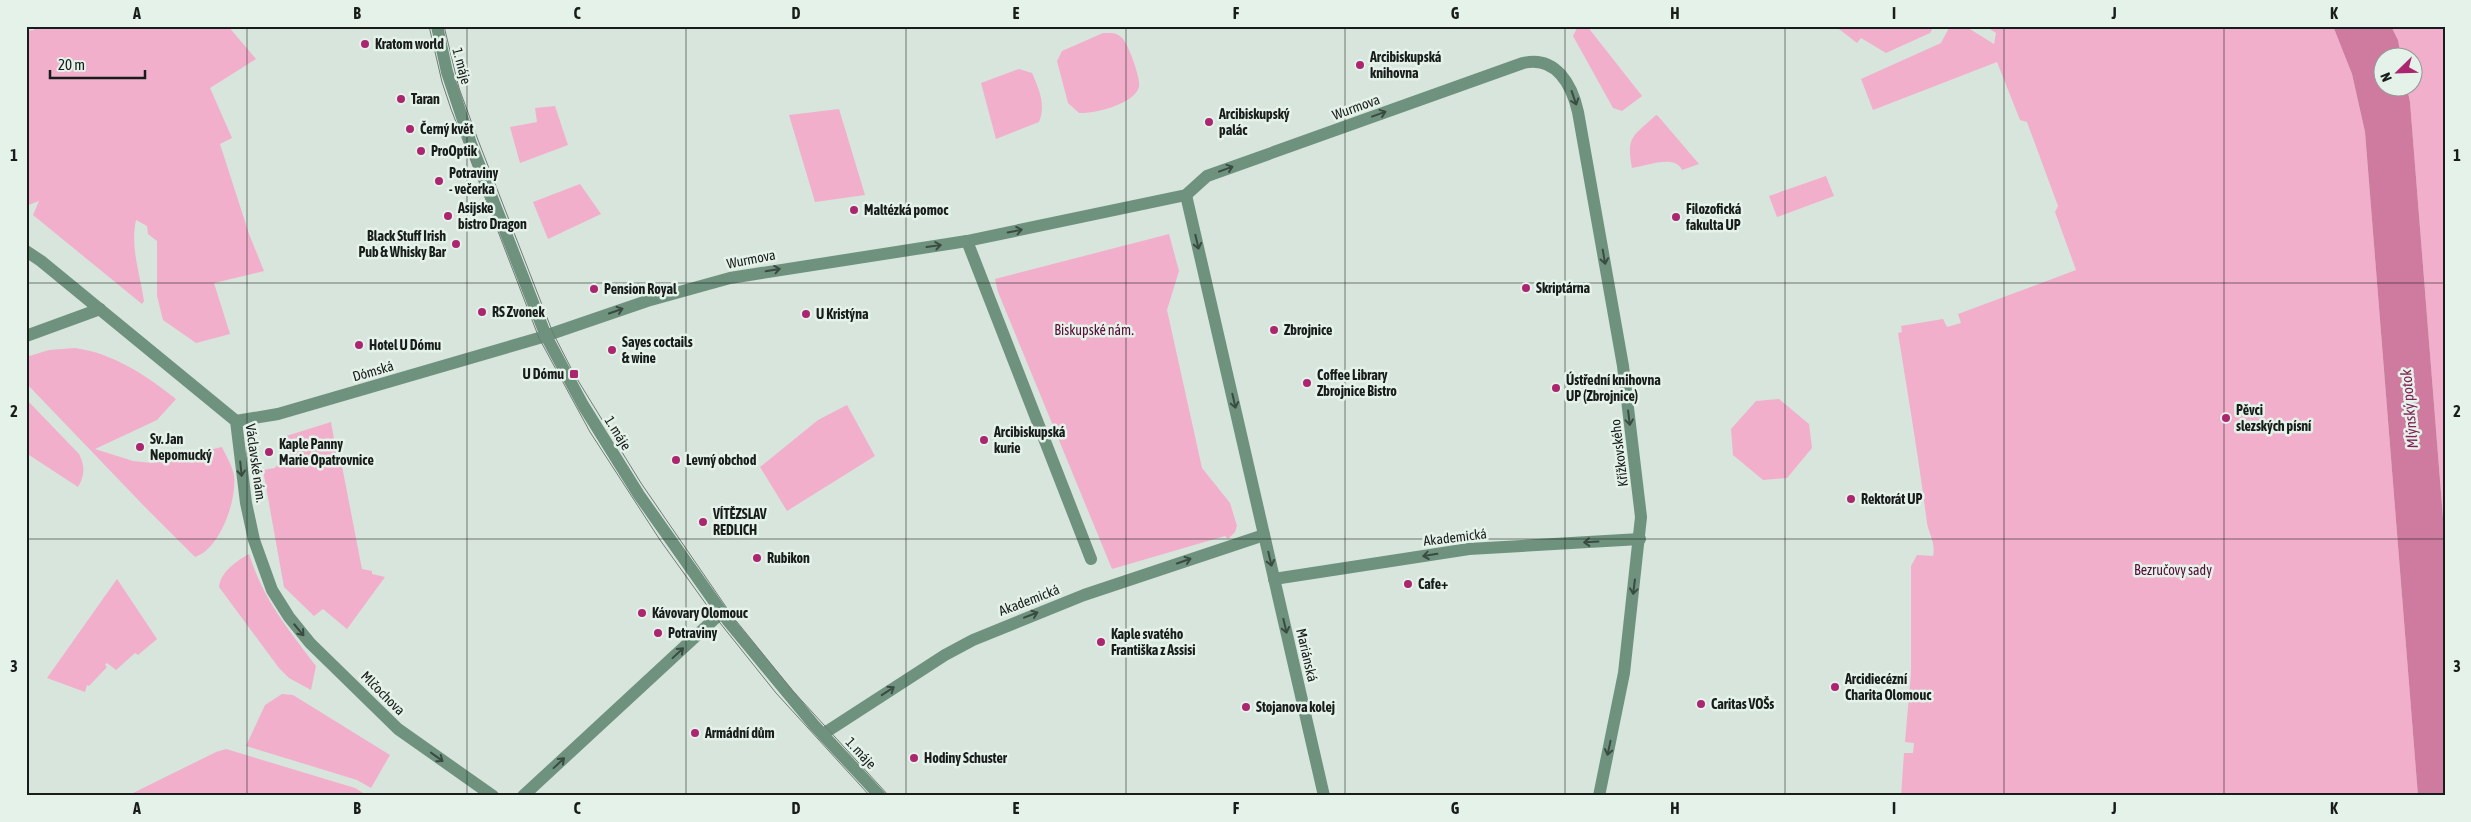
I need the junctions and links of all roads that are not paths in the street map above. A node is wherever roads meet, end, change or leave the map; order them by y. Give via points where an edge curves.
1 (436, 26) edge
2 (1543, 63) joint
3 (1186, 195) junction
4 (967, 241) junction
5 (26, 251) edge
6 (100, 309) junction
7 (26, 336) edge
8 (546, 336) junction
9 (236, 421) junction
10 (1264, 534) junction
11 (1640, 539) junction
12 (1091, 559) dead end
13 (1274, 579) junction
14 (272, 590) joint
15 (722, 612) junction
16 (823, 734) junction
17 (493, 796) edge
18 (523, 796) edge
19 (880, 796) edge
20 (1324, 796) edge
21 (1599, 796) edge

1 - 8 street, 1. máje via 456,101
3 -> 2 street, Wurmova via 1207,176 1523,62
2 -> 11 street, Křížkovského via 1565,78 1578,112 1623,366 1640,502
4 -> 3 street
3 -> 10 street
8 -> 4 street, Wurmova via 647,301 730,278
4 - 12 street
5 - 6 street, Václavské nám.
6 - 7 street
6 - 9 street, Václavské nám.
8 - 9 street, Dómská via 278,414
8 - 15 street, 1. máje via 614,457
9 -> 14 street, Václavské nám. via 254,540
10 -> 13 street
16 -> 10 street, Akademická via 973,640 1084,595
11 -> 13 street, Akademická via 1469,549
11 -> 21 street, Křížkovského via 1624,673
13 -> 20 street, Mariánská
14 -> 17 street, Mlčochova via 310,643 398,729
15 - 16 street, 1. máje via 766,670
18 -> 15 street
16 - 19 street, 1. máje

